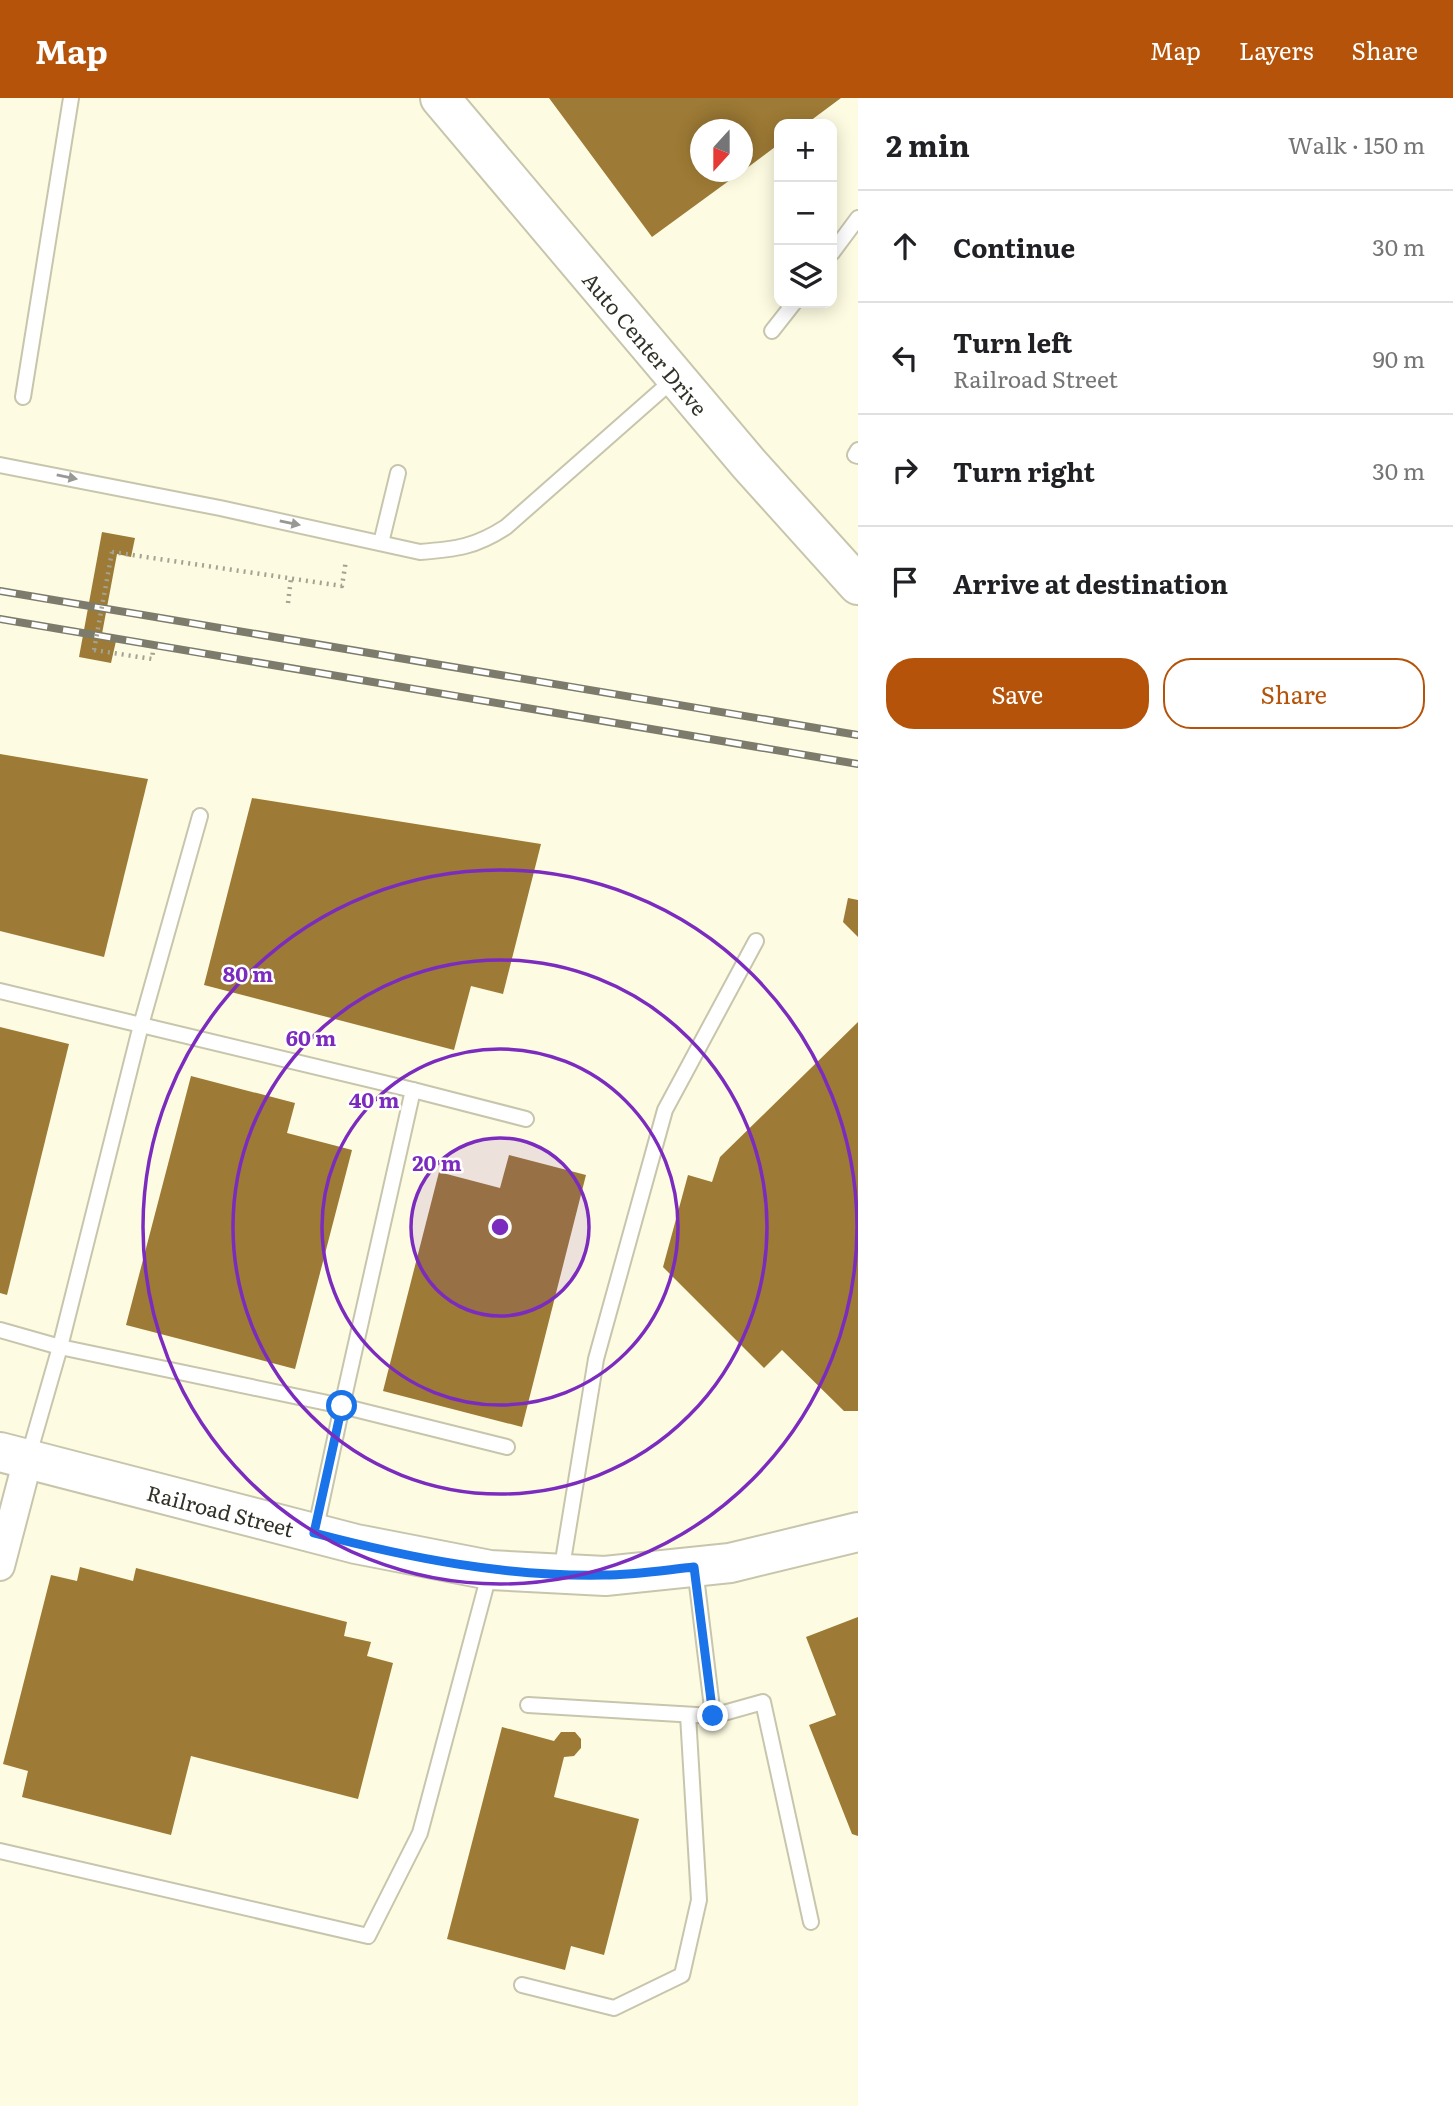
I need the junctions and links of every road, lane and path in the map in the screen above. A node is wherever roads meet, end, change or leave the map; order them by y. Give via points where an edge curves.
1 (71, 98) edge
2 (440, 98) edge
3 (858, 218) edge
4 (837, 246) edge
5 (790, 308) edge
6 (772, 331) dead end
7 (676, 377) junction
8 (23, 397) dead end
9 (858, 450) edge
10 (858, 456) edge
11 (0, 465) edge
12 (398, 473) dead end
13 (381, 543) junction
14 (346, 560) dead end
15 (850, 575) edge
16 (291, 578) junction
17 (288, 603) dead end
18 (153, 651) dead end
19 (200, 816) dead end
20 (756, 941) dead end
21 (0, 990) edge
22 (141, 1025) junction
23 (413, 1090) junction
24 (526, 1119) dead end
25 (0, 1330) edge
26 (60, 1347) junction
27 (342, 1406) junction
28 (507, 1447) dead end
29 (14, 1455) edge
30 (858, 1532) edge
31 (314, 1533) junction
32 (0, 1566) edge
33 (694, 1567) junction
34 (490, 1570) junction
35 (561, 1573) junction
36 (528, 1705) dead end
37 (688, 1715) junction
38 (713, 1716) junction
39 (0, 1851) edge
40 (811, 1922) dead end
41 (522, 1985) dead end

1 - 8 lane
2 - 7 main road, Auto Center Drive
3 - 4 lane
5 - 6 lane
7 - 13 lane via 506,527 483,542 421,552
7 - 15 main road, Auto Center Drive
9 - 10 lane
11 -> 13 lane
12 - 13 lane
14 - 16 path via 342,586
16 - 17 path
16 - 18 path, bridge via 112,552 94,650 152,659
19 - 22 lane
20 - 35 lane via 665,1110 596,1359
21 - 22 lane
22 - 23 lane
22 - 26 lane
23 - 24 lane
23 - 27 lane
25 - 26 lane
26 - 27 lane
26 - 29 lane
27 - 28 lane
27 - 31 lane
29 - 31 main road, Railroad Street
29 - 32 street
30 - 33 main road, Railroad Street via 730,1563
31 - 34 main road, Railroad Street
33 - 35 main road, Railroad Street via 605,1576
33 - 38 lane
34 - 35 main road, Railroad Street
34 - 39 lane via 420,1833 368,1936
36 - 37 lane
37 - 38 lane
37 - 41 lane via 699,1900 682,1975 614,2008
38 - 40 lane via 763,1702

